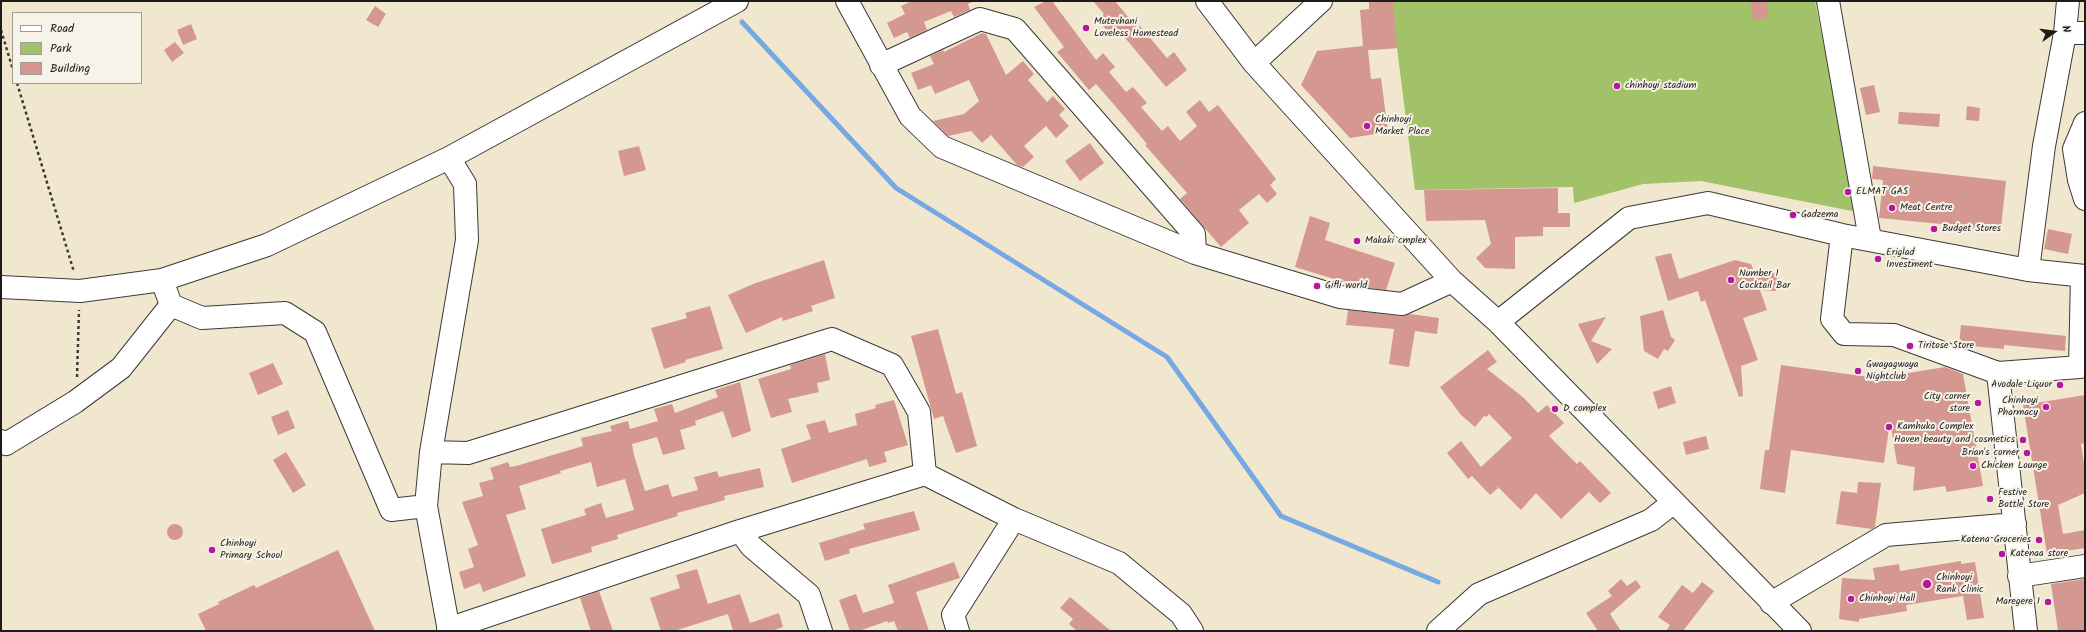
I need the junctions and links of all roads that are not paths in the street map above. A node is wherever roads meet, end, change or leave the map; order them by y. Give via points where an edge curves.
1 (738, 1) edge
2 (847, 1) edge
3 (1207, 1) edge
4 (1320, 1) edge
5 (1828, 1) edge
6 (2068, 1) edge
7 (2075, 33) edge
8 (1254, 63) junction
9 (881, 65) junction
10 (2085, 123) edge
11 (2044, 146) junction
12 (2080, 149) edge
13 (450, 158) junction
14 (2083, 186) edge
15 (1842, 235) junction
16 (1870, 239) junction
17 (1195, 252) junction
18 (2028, 270) junction
19 (2084, 276) edge
20 (162, 280) junction
21 (1452, 281) junction
22 (1, 287) edge
23 (172, 305) junction
24 (1498, 322) junction
25 (1998, 373) junction
26 (1, 441) edge
27 (431, 452) junction
28 (925, 474) junction
29 (1674, 502) junction
30 (426, 506) junction
31 (1014, 519) junction
32 (2015, 524) junction
33 (740, 531) junction
34 (2085, 566) edge
35 (2019, 576) junction
36 (1771, 603) junction
37 (448, 630) edge
38 (821, 631) edge
39 (958, 631) edge
40 (1192, 631) edge
41 (1438, 631) edge
42 (1800, 631) edge
43 (2026, 631) edge

1 - 13 street
2 - 9 street
3 - 8 street
4 - 8 street
5 - 16 street
6 - 7 street
7 - 11 street
8 - 21 street
9 - 17 street via 910,116 942,147
9 - 17 street via 980,19 1015,29 1194,234
10 - 12 street
11 - 12 street
11 - 18 street
12 - 14 street
13 - 20 street via 267,245
13 - 27 street via 465,184 467,240
15 - 16 street
15 - 24 street via 1708,203 1629,218
15 - 25 street via 1832,319 1844,334 1894,335
16 - 18 street
17 - 21 street via 1340,297 1402,304
18 - 19 street
19 - 25 street via 2080,367
20 - 22 street via 80,291
20 - 23 street
21 - 24 street
23 - 26 street via 121,368 75,402 6,444
23 - 30 street via 202,318 285,313 315,332 391,510
24 - 29 street
25 - 32 street
27 - 28 street via 468,454 832,339 892,365 919,412
27 - 30 street
28 - 31 street
28 - 33 street
29 - 36 street
29 - 41 street via 1650,520 1479,594
30 - 37 street
31 - 39 street via 953,615
31 - 40 street via 1119,563 1181,614
32 - 35 street
32 - 36 street via 1886,534
33 - 37 street
33 - 38 street via 751,546 809,595
34 - 35 street
35 - 43 street
36 - 42 street

